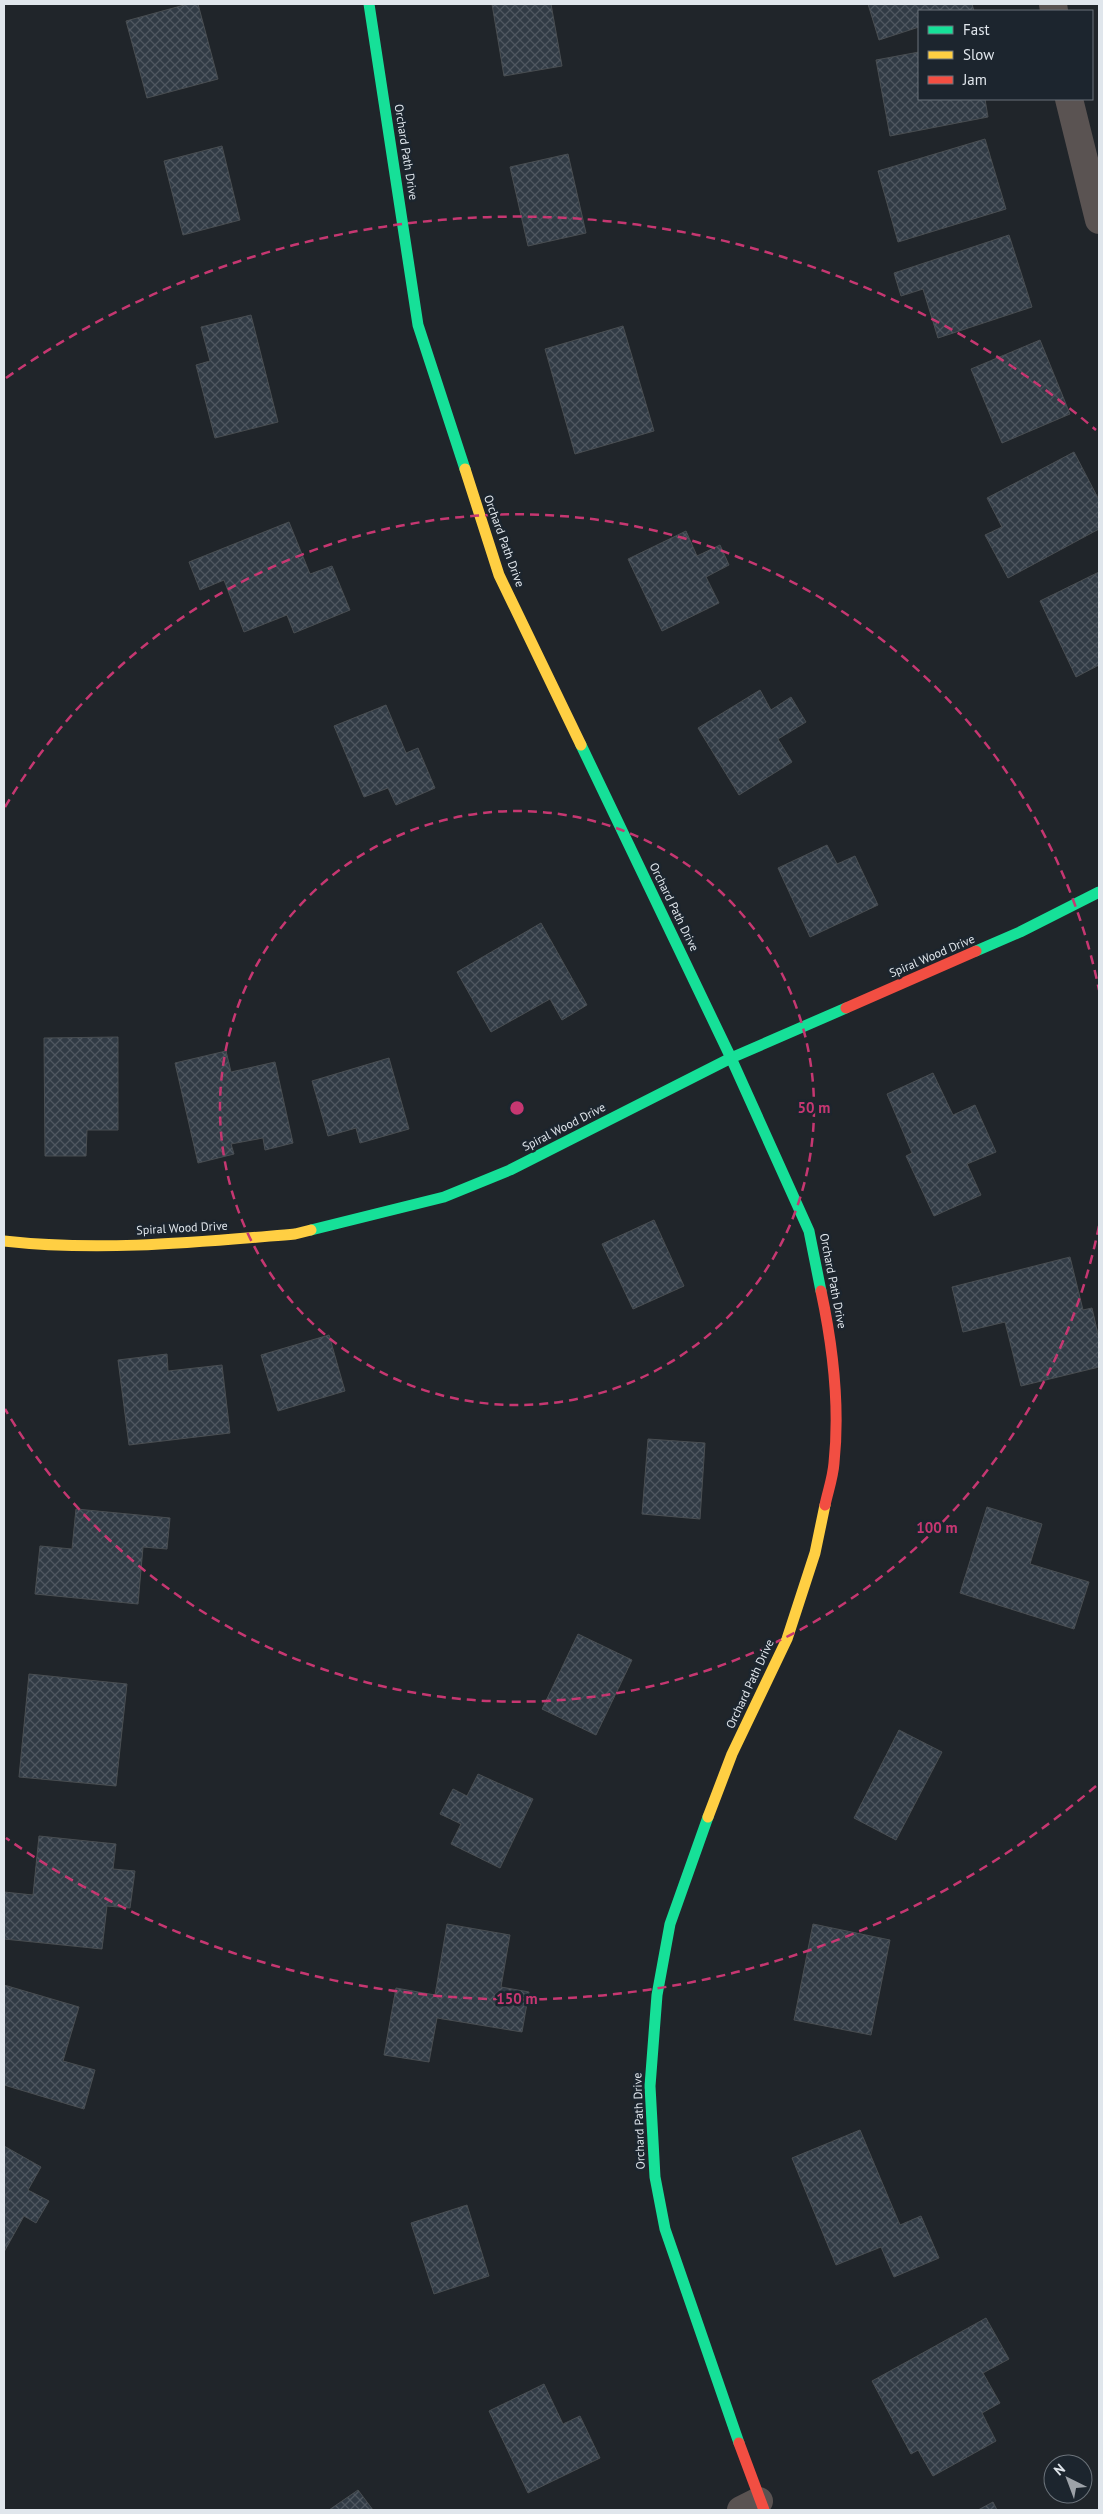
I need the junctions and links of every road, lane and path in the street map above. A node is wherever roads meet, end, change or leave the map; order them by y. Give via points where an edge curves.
1 (369, 4) edge
2 (1069, 100) edge
3 (1099, 220) edge
4 (1099, 892) edge
5 (731, 1058) junction
6 (4, 1241) edge
7 (755, 2507) edge

1 - 5 street, Orchard Path Drive via 418,325 499,575
2 - 3 street
4 - 5 street, Spiral Wood Drive via 1020,932
5 - 6 street, Spiral Wood Drive via 510,1170 434,1199 295,1234 162,1244 48,1246
5 - 7 street, Orchard Path Drive via 809,1231 831,1338 836,1410 834,1464 815,1553 787,1639 732,1754 670,1924 657,1995 650,2086 655,2176 665,2229

